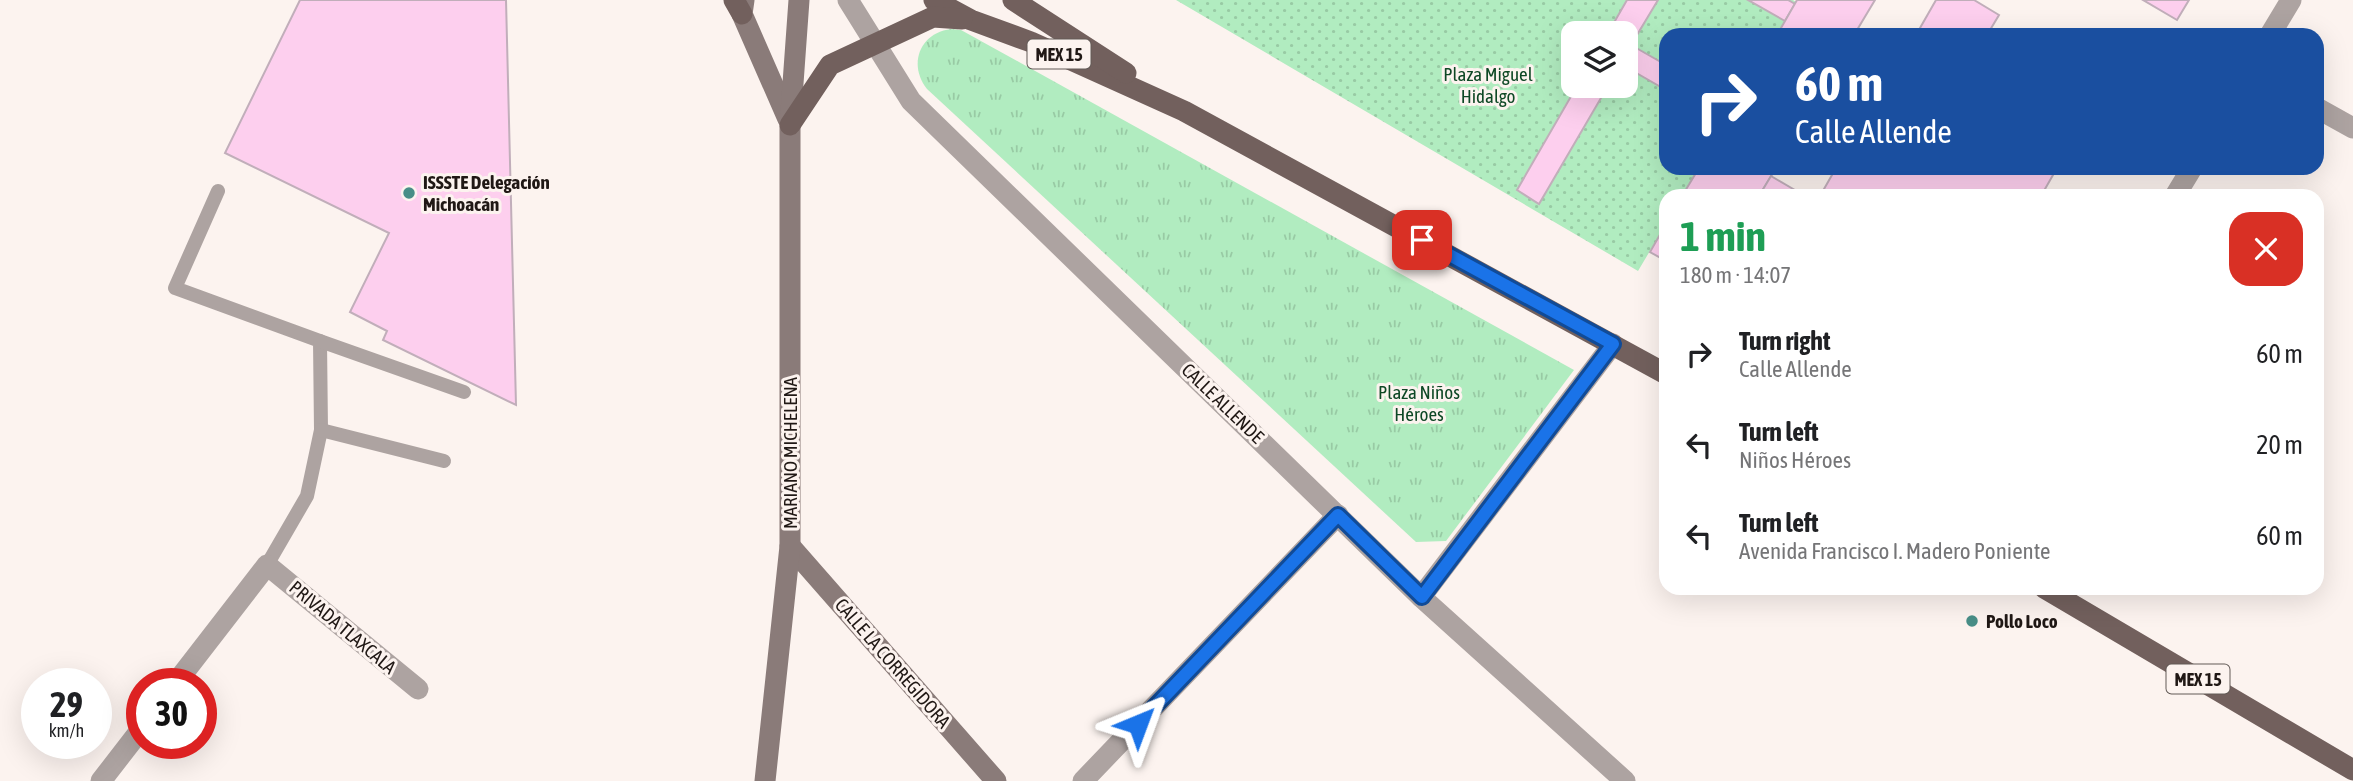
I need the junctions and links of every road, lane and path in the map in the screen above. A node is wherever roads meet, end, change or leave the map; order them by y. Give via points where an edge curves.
1 (799, 0) edge
2 (848, 0) edge
3 (934, 0) edge
4 (1013, 0) edge
5 (2291, 0) edge
6 (740, 5) edge
7 (971, 20) junction
8 (2274, 28) edge
9 (875, 43) junction
10 (1184, 111) junction
11 (2324, 112) edge
12 (790, 125) junction
13 (2353, 128) edge
14 (218, 191) dead end
15 (320, 341) junction
16 (1613, 344) junction
17 (1659, 370) edge
18 (464, 393) dead end
19 (321, 430) junction
20 (444, 461) dead end
21 (1338, 515) junction
22 (790, 546) junction
23 (267, 565) junction
24 (2056, 595) edge
25 (1422, 597) junction
26 (188, 668) edge
27 (418, 689) dead end
28 (126, 749) edge
29 (2353, 770) edge
30 (101, 781) edge
31 (765, 781) edge
32 (996, 781) edge
33 (1083, 781) edge
34 (1625, 781) edge

1 - 12 street, MARIANO MICHELENA
2 - 9 street, CALLE ALLENDE
3 - 7 main road, MEX 15
4 - 10 main road, MEX 15
5 - 8 street
6 - 12 street, MARIANO MICHELENA
7 - 9 main road via 933,18
7 - 10 main road, MEX 15
9 - 12 main road via 830,65
9 - 21 street, CALLE ALLENDE via 911,101
10 - 16 main road, MEX 15
11 - 13 street
12 - 22 street, MARIANO MICHELENA
14 - 15 lane via 175,288
15 - 18 lane
15 - 19 lane
16 - 17 main road, MEX 15
16 - 25 street
19 - 20 lane
19 - 23 lane via 307,496
21 - 25 street, CALLE ALLENDE
21 - 33 street
22 - 31 street, MARIANO MICHELENA
22 - 32 street, CALLE LA CORREGIDORA
23 - 26 street
23 - 27 street, PRIVADA TLAXCALA
24 - 29 main road, MEX 15
25 - 34 street, CALLE ALLENDE
28 - 30 street

